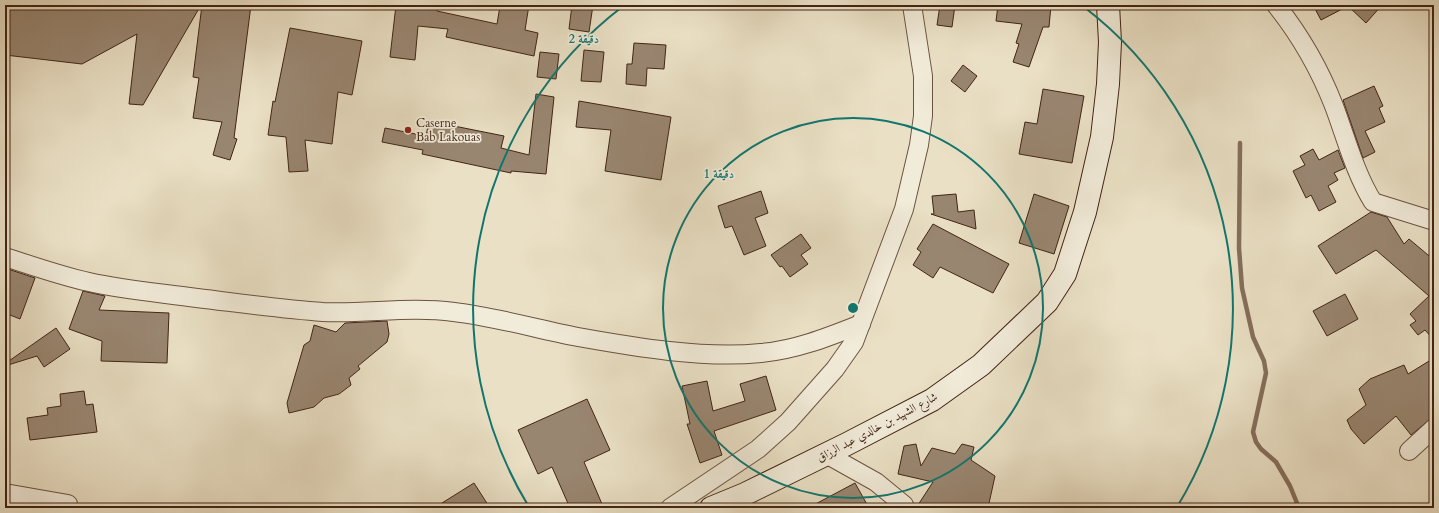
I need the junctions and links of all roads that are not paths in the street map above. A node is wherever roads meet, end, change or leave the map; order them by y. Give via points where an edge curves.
1 (912, 5) edge
2 (1108, 5) edge
3 (1276, 5) edge
4 (1434, 221) edge
5 (5, 257) edge
6 (861, 324) junction
7 (1434, 428) edge
8 (1409, 451) dead end
9 (826, 454) junction
10 (5, 493) edge
11 (68, 504) dead end
12 (670, 508) edge
13 (711, 508) edge
14 (905, 508) edge

1 - 6 street via 923,76 923,116 919,145 904,209
2 - 9 main road, شارع الشهيد بن خالدي عبد الرزاق via 1110,42 1102,137 1085,212 1065,274 1047,302 981,365 932,400
3 - 4 street via 1321,75 1355,165 1373,202
5 - 6 street via 88,282 146,291 323,312 417,309 453,312 501,319 578,337 662,350 721,355 760,354 789,349
6 - 12 street via 854,342 835,369 788,422 758,449
7 - 8 street
9 - 13 main road, شارع الشهيد بن خالدي عبد الرزاق
9 - 14 street via 876,482
10 - 11 street

